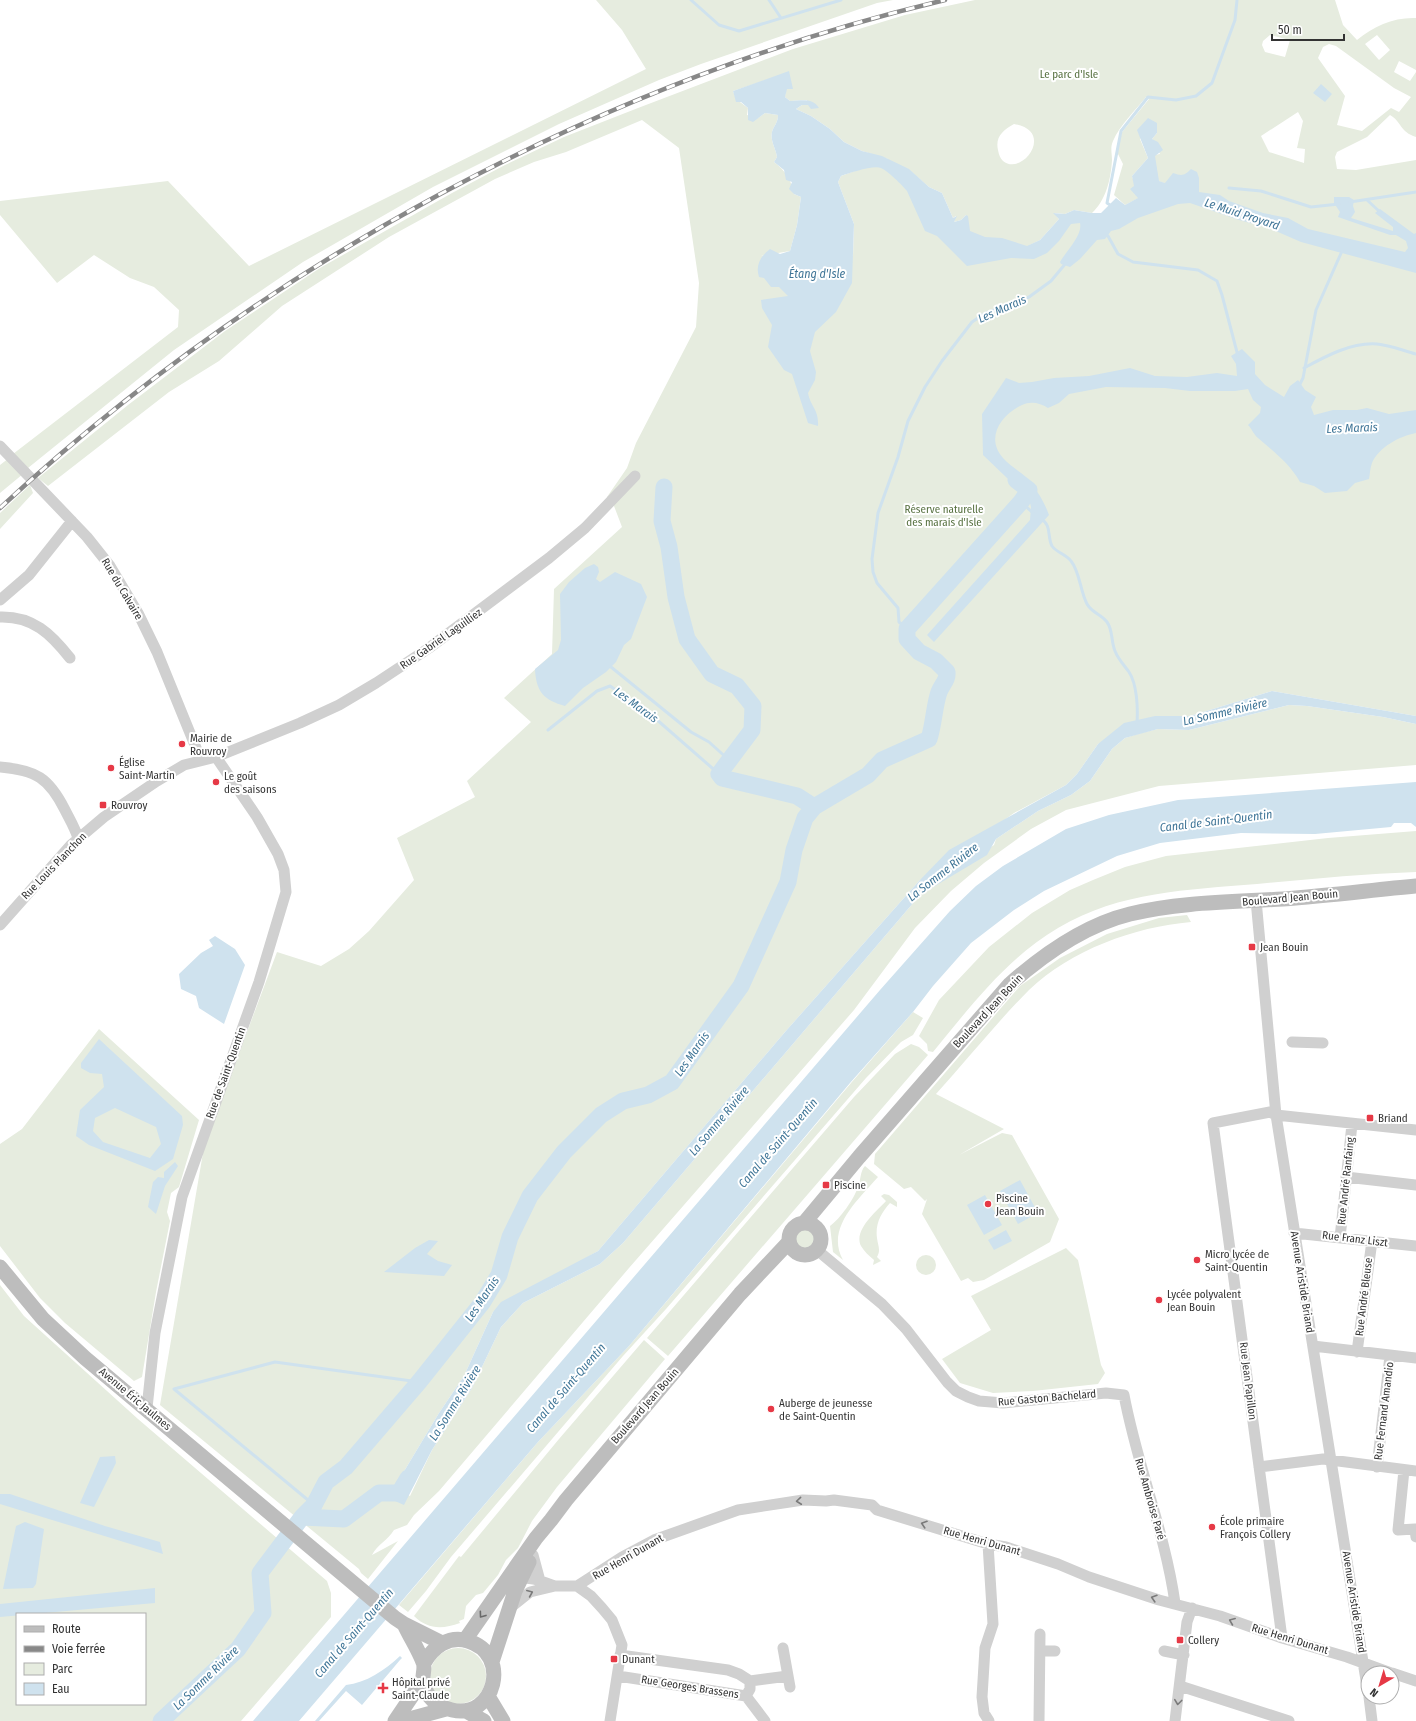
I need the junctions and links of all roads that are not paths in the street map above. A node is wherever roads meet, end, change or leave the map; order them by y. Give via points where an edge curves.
1 (0, 446) edge
2 (635, 476) dead end
3 (72, 521) junction
4 (0, 600) edge
5 (0, 617) edge
6 (70, 658) dead end
7 (216, 756) junction
8 (201, 760) junction
9 (0, 767) edge
10 (78, 838) junction
11 (1416, 886) edge
12 (1256, 900) junction
13 (0, 925) edge
14 (1292, 1042) dead end
15 (1323, 1043) dead end
16 (1276, 1115) junction
17 (1352, 1124) junction
18 (1416, 1130) edge
19 (1346, 1177) junction
20 (1416, 1185) edge
21 (811, 1226) junction
22 (1294, 1233) junction
23 (1340, 1238) junction
24 (1372, 1241) junction
25 (1416, 1246) edge
26 (792, 1247) junction
27 (817, 1250) junction
28 (0, 1267) edge
29 (1313, 1346) junction
30 (1357, 1352) junction
31 (1390, 1356) junction
32 (1416, 1358) edge
33 (1124, 1395) joint
34 (147, 1408) junction
35 (1330, 1460) junction
36 (1259, 1467) junction
37 (1377, 1467) junction
38 (1404, 1470) junction
39 (1416, 1471) edge
40 (552, 1520) junction
41 (1416, 1537) edge
42 (988, 1544) junction
43 (533, 1555) junction
44 (521, 1578) junction
45 (540, 1581) junction
46 (555, 1586) junction
47 (577, 1586) junction
48 (500, 1591) junction
49 (1175, 1603) junction
50 (510, 1608) junction
51 (1192, 1608) junction
52 (399, 1621) junction
53 (1040, 1634) dead end
54 (1282, 1638) junction
55 (465, 1640) junction
56 (442, 1642) junction
57 (783, 1648) dead end
58 (1040, 1650) junction
59 (1055, 1650) dead end
60 (1164, 1651) dead end
61 (620, 1655) junction
62 (1184, 1655) junction
63 (492, 1662) junction
64 (1363, 1662) junction
65 (424, 1664) junction
66 (1363, 1665) edge
67 (1371, 1665) edge
68 (618, 1676) junction
69 (1400, 1676) edge
70 (422, 1681) junction
71 (750, 1681) junction
72 (1416, 1681) edge
73 (1180, 1686) junction
74 (488, 1696) junction
75 (746, 1696) junction
76 (1370, 1705) edge
77 (446, 1709) junction
78 (466, 1710) junction
79 (395, 1721) edge
80 (402, 1721) edge
81 (484, 1721) edge
82 (503, 1721) edge
83 (610, 1721) edge
84 (765, 1721) edge
85 (989, 1721) edge
86 (1039, 1721) edge
87 (1175, 1721) edge
88 (1289, 1721) edge
89 (1372, 1721) edge

1 - 3 street, Rue du Calvaire
2 - 7 street, Rue Gabriel Laguilliez via 585,528 483,609 429,648 339,705
3 - 4 street via 29,575
3 - 8 street, Rue du Calvaire via 110,566 138,614 157,652
5 - 6 street via 21,619 38,625 55,638
7 - 8 street, Rue Louis Planchon
7 - 34 street, Rue de Saint-Quentin via 257,817 278,854 284,870 286,892 258,982 182,1197 156,1333
8 - 10 street, Rue Louis Planchon via 184,765 157,781
9 - 10 street via 39,777 53,788
10 - 13 street, Rue Louis Planchon
11 - 12 street, Boulevard Jean Bouin
12 - 16 street, Avenue Aristide Briand
12 - 21 street, Boulevard Jean Bouin via 1173,906 1128,915 1103,924 1053,950 1024,972 997,998 842,1179
14 - 15 street
16 - 17 street
16 - 22 street, Avenue Aristide Briand
16 - 36 street, Rue Jean Papillon via 1270,1112 1213,1123
17 - 18 street
17 - 19 street, Rue André Ranfaing
19 - 20 street
19 - 23 street, Rue André Ranfaing
21 - 26 street via 794,1227 789,1236
21 - 27 street via 821,1238
22 - 23 street, Rue Franz Liszt
22 - 29 street, Avenue Aristide Briand
23 - 24 street, Rue Franz Liszt
24 - 25 street, Rue Franz Liszt
24 - 30 street, Rue André Bleuse
26 - 27 street via 809,1255
26 - 40 street, Boulevard Jean Bouin via 740,1294 604,1454
27 - 33 street, Rue Gaston Bachelard via 886,1308 906,1328 947,1382 956,1391 968,1397 979,1402 1003,1403 1106,1393
28 - 34 street, Avenue Éric Jaulmes via 43,1319 85,1358
29 - 30 street
29 - 35 street, Avenue Aristide Briand
30 - 31 street
31 - 32 street
31 - 37 street, Rue Fernand Amandio
33 - 49 street, Rue Ambroise Paré via 1162,1541
34 - 52 street, Avenue Éric Jaulmes
35 - 36 street
35 - 37 street
35 - 64 street, Avenue Aristide Briand
36 - 54 street, Rue Jean Papillon
37 - 38 street
38 - 39 street
38 - 41 street via 1398,1530 1415,1529
40 - 43 street
40 - 48 street via 536,1538
42 -> 47 street, Rue Henri Dunant via 877,1510 872,1505 834,1500 803,1500 738,1510 666,1535 622,1557
49 -> 42 street, Rue Henri Dunant via 1089,1577 1006,1547
42 - 85 street via 993,1624 985,1648 982,1697 984,1713
43 - 44 street
43 - 45 street
44 - 45 street
44 - 48 street
44 - 50 street
45 - 46 street
46 - 47 street
50 -> 46 street via 530,1592
47 - 61 street via 591,1596 612,1620 622,1645
48 -> 55 street
49 - 51 street, Rue Henri Dunant
50 - 63 street
54 -> 51 street, Rue Henri Dunant
51 - 62 street via 1187,1622
52 - 56 street
52 - 65 street
53 - 58 street
54 - 64 street, Rue Henri Dunant
55 - 56 street via 453,1639
55 - 63 street via 482,1647
56 - 65 street via 434,1648
57 - 71 street, Rue Georges Brassens via 789,1682
58 - 59 street
58 - 86 street
60 - 62 street
61 - 68 street
61 - 71 street, Rue Georges Brassens via 728,1670
62 - 73 street
63 - 74 street via 495,1674
64 - 66 street, Avenue Aristide Briand
64 - 67 street, Rue Henri Dunant
65 - 70 street
68 - 75 street, Rue Georges Brassens
68 - 83 street
69 - 72 street, Rue Henri Dunant
70 - 77 street via 429,1696 436,1704
70 - 79 street
71 - 75 street, Rue Georges Brassens via 750,1689
73 -> 87 street
73 - 88 street
74 - 78 street
74 - 82 street
75 - 84 street
76 - 89 street
77 - 78 street
77 - 80 street
78 - 81 street

